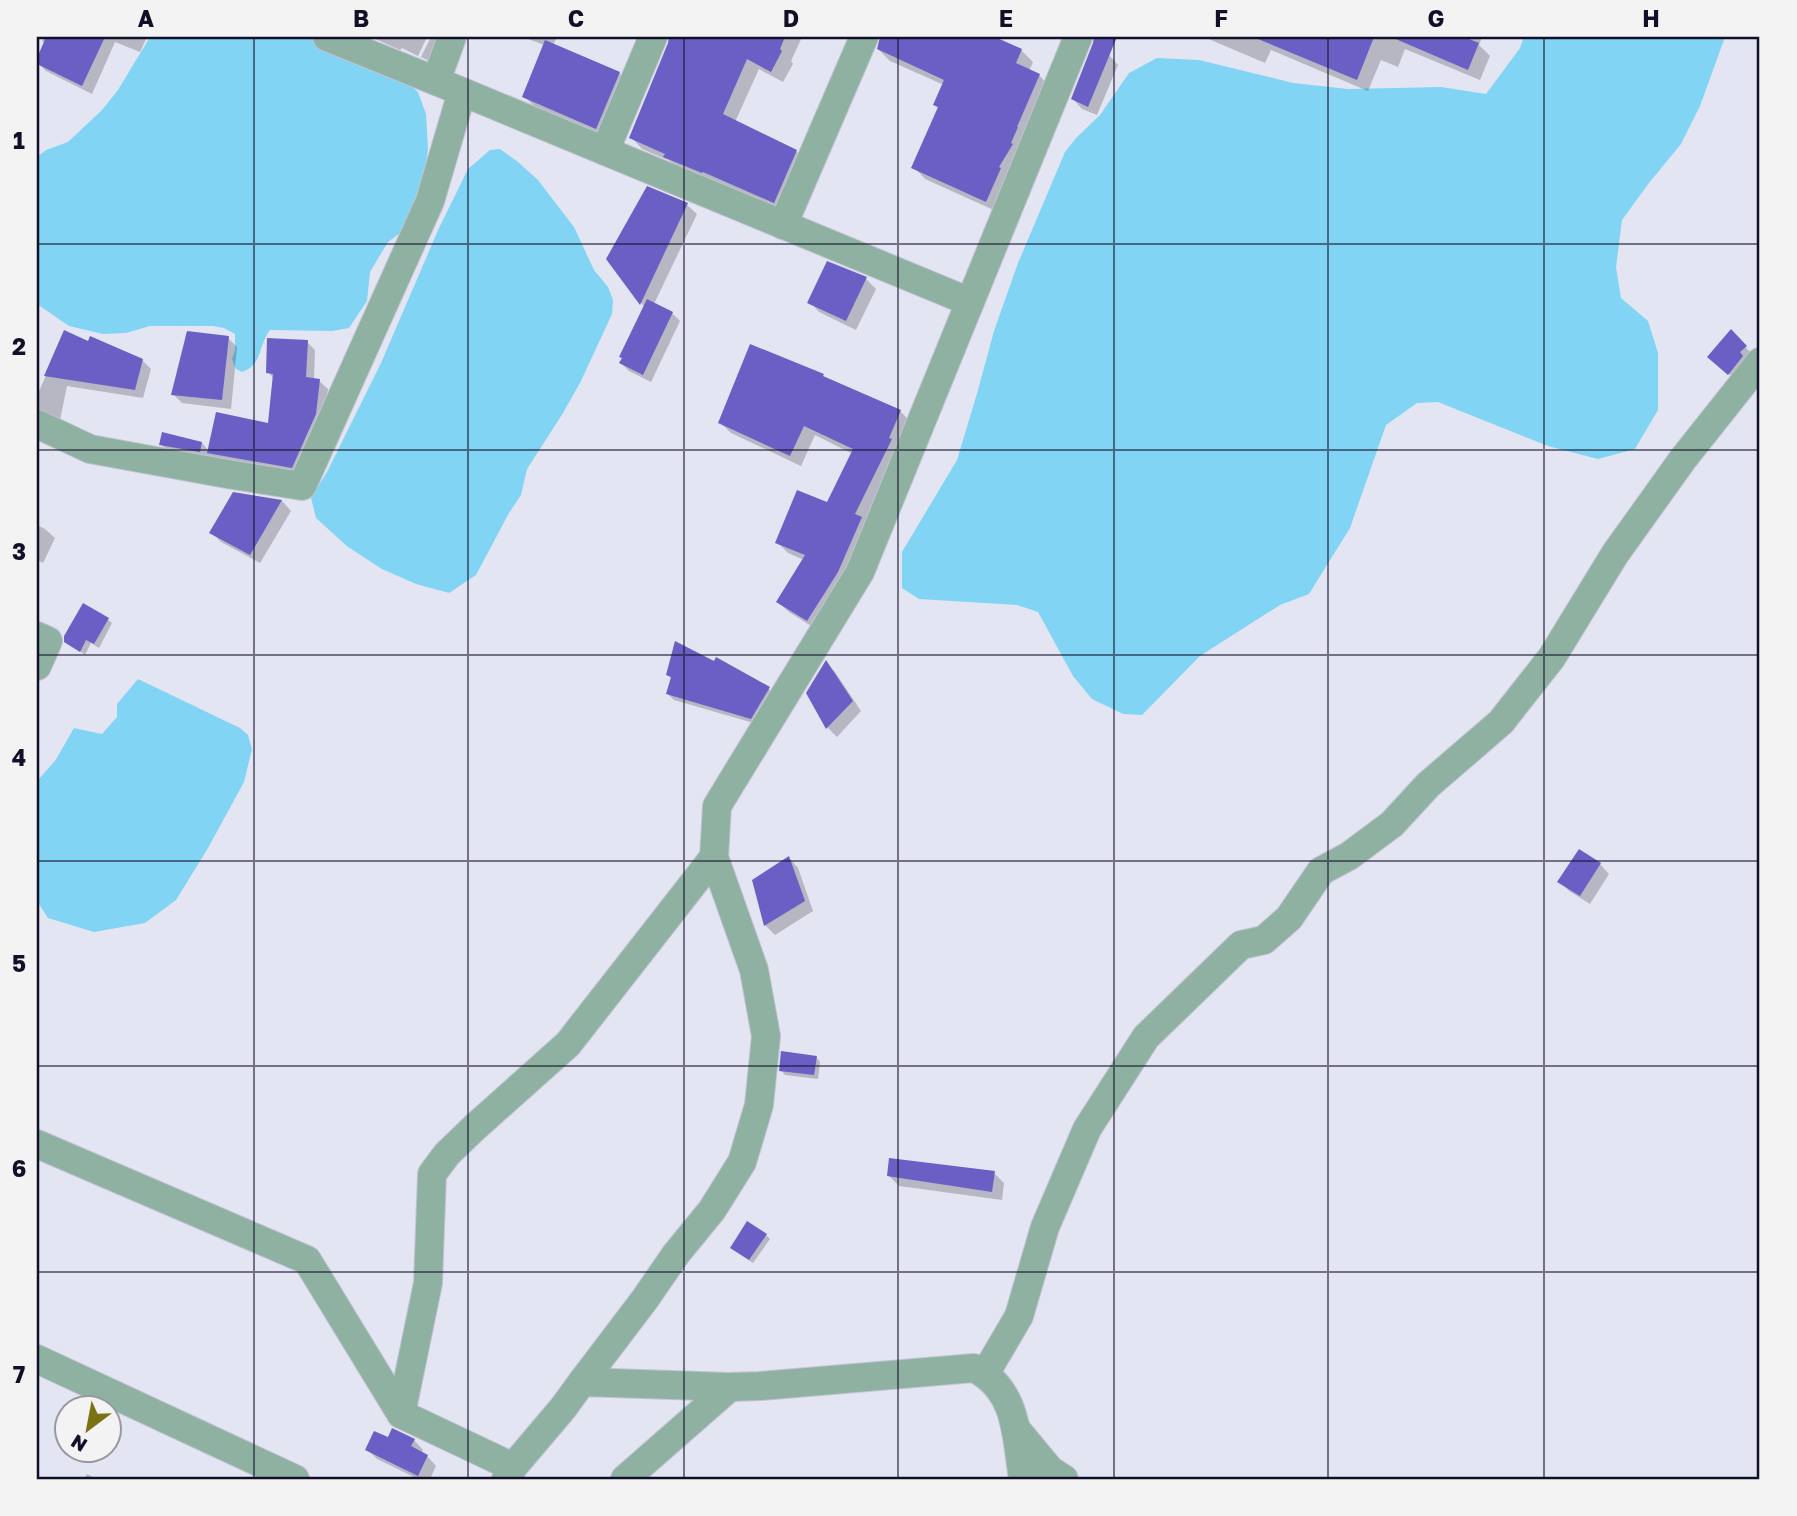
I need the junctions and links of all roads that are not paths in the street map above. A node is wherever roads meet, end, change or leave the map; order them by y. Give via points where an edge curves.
1 (327, 37) edge
2 (452, 37) edge
3 (653, 37) edge
4 (864, 37) edge
5 (1078, 37) edge
6 (436, 81) junction
7 (462, 92) junction
8 (605, 151) junction
9 (783, 225) junction
10 (970, 302) junction
11 (1760, 362) edge
12 (37, 424) edge
13 (37, 636) edge
14 (37, 666) edge
15 (714, 857) junction
16 (37, 1144) edge
17 (37, 1359) edge
18 (985, 1374) junction
19 (582, 1382) junction
20 (730, 1387) junction
21 (401, 1414) junction
22 (1015, 1427) junction
23 (509, 1473) edge
24 (287, 1478) edge
25 (625, 1479) edge
26 (1023, 1479) edge
27 (1065, 1479) edge

1 - 6 street
2 - 6 street
3 - 8 street
4 - 9 street
5 - 10 street
6 - 7 street
7 - 8 street
7 - 12 street via 430,201 302,486 90,449
8 - 9 street
9 - 10 street
10 - 15 street via 860,572 717,806
11 - 18 street via 1683,459 1615,554 1552,657 1502,722 1428,785 1392,824 1321,871 1289,918 1264,940 1241,945 1146,1037 1087,1129 1045,1227 1019,1316
13 - 14 street via 47,640
15 - 19 street via 754,970 766,1036 759,1105 742,1162 712,1210
15 - 21 street via 568,1044 474,1128 432,1174 428,1283
16 - 21 street via 307,1260
17 - 24 street
18 - 20 street via 974,1368
18 - 22 street via 1004,1394
19 - 20 street
19 - 23 street
20 - 25 street
21 - 23 street
22 - 26 street
22 - 27 street via 1050,1470

